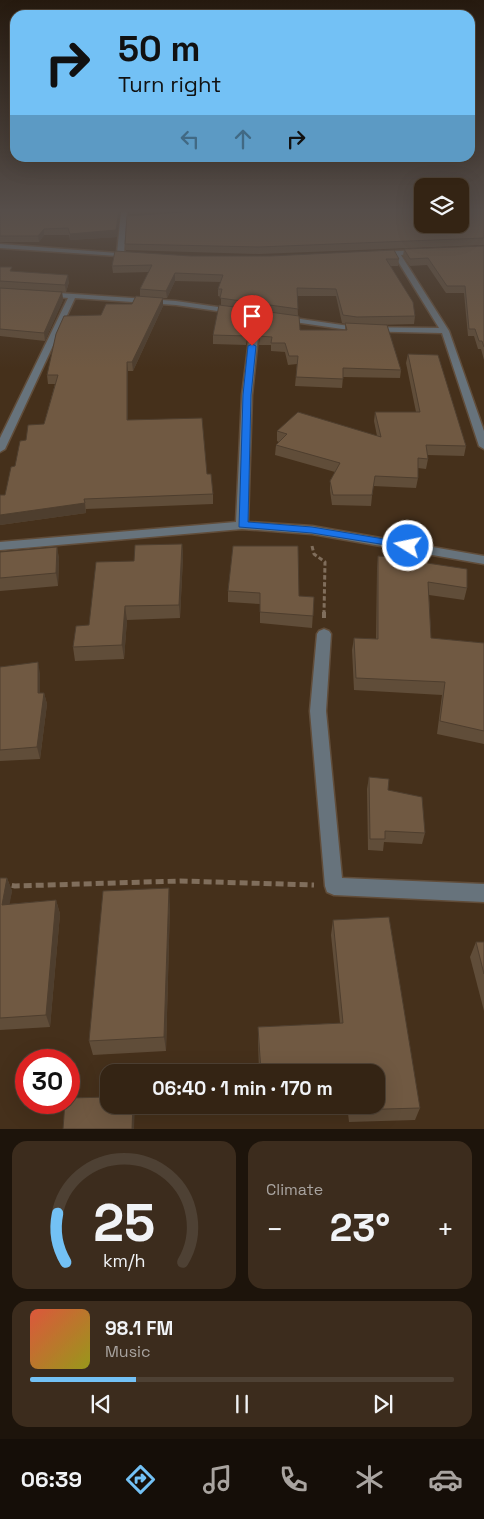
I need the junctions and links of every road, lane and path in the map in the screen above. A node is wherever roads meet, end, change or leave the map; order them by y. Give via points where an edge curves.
1 (403, 264) edge
2 (38, 293) edge
3 (72, 295) junction
4 (256, 314) junction
5 (445, 331) junction
6 (484, 446) edge
7 (0, 449) edge
8 (242, 525) junction
9 (312, 530) junction
10 (0, 546) edge
11 (484, 560) edge
12 (324, 634) joint
13 (0, 883) edge
14 (334, 886) junction
15 (484, 893) edge

1 - 5 street
2 - 3 street
3 - 4 street via 176,303
3 - 7 street
4 - 5 street via 356,328
4 - 8 street via 247,395
5 - 6 street
8 - 9 street
8 - 10 street
9 - 11 street
9 - 12 path via 312,549 325,562
12 - 14 street via 318,711
13 - 14 path via 15,886 180,881
14 - 15 street

